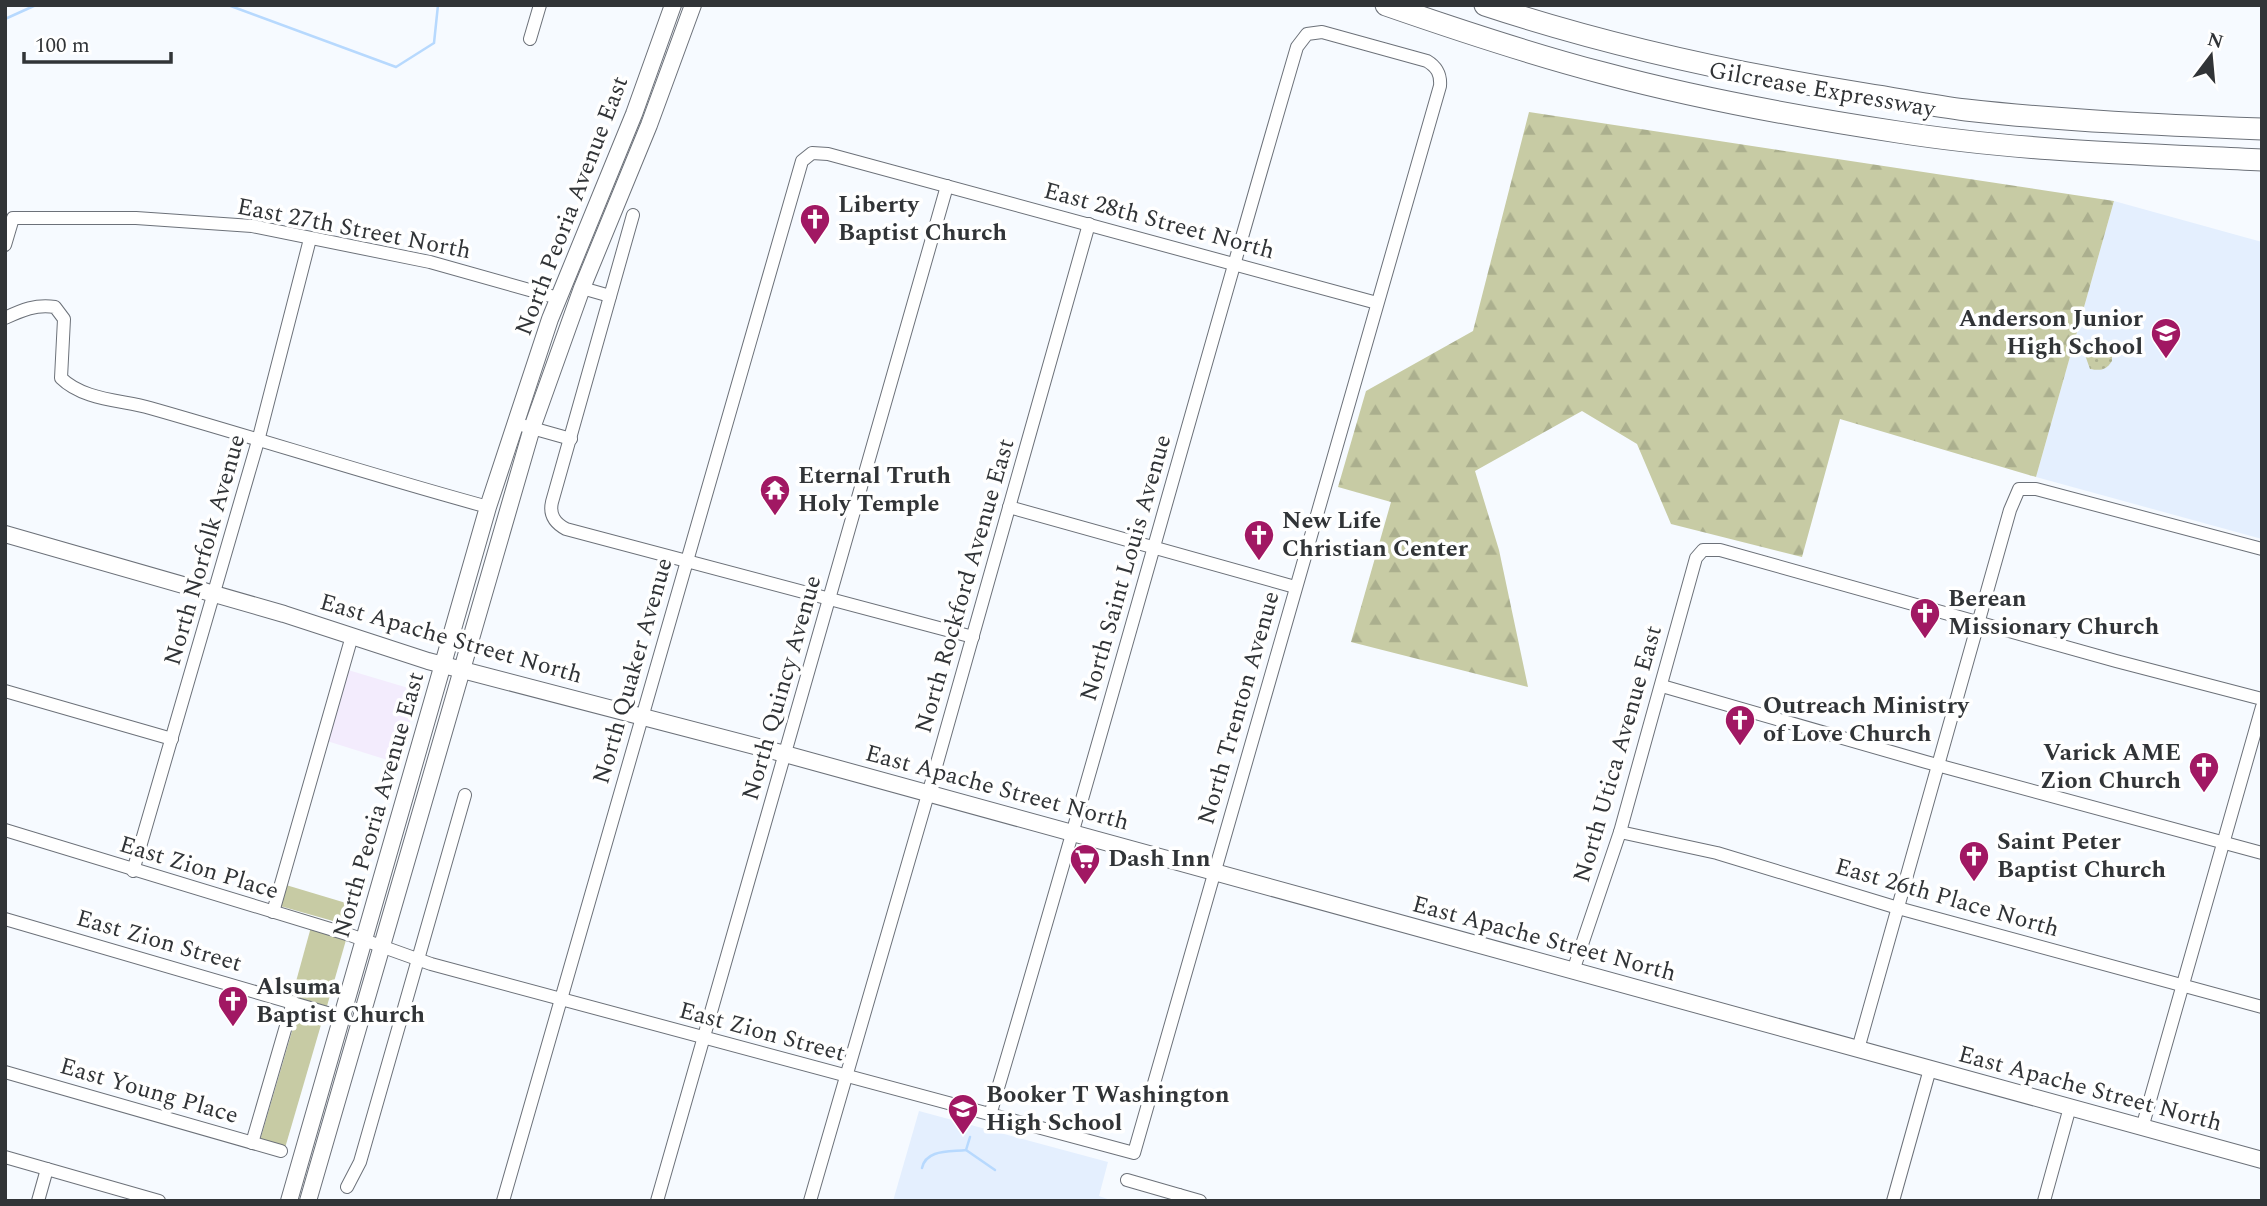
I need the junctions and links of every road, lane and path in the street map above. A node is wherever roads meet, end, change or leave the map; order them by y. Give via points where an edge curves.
1 (540, 5) edge
2 (673, 5) edge
3 (693, 5) edge
4 (1386, 5) edge
5 (1485, 5) edge
6 (1307, 34) joint
7 (530, 39) dead end
8 (2262, 129) edge
9 (808, 155) joint
10 (2262, 160) edge
11 (947, 186) junction
12 (633, 215) dead end
13 (1090, 224) junction
14 (310, 239) junction
15 (5, 245) edge
16 (1234, 262) junction
17 (582, 288) junction
18 (610, 296) junction
19 (558, 298) junction
20 (1377, 303) junction
21 (5, 318) edge
22 (514, 423) junction
23 (532, 428) junction
24 (571, 439) junction
25 (258, 441) junction
26 (488, 507) junction
27 (1009, 507) junction
28 (5, 534) edge
29 (1154, 549) junction
30 (2262, 549) edge
31 (687, 561) junction
32 (1295, 587) junction
33 (214, 593) junction
34 (828, 600) junction
35 (1979, 621) junction
36 (352, 636) junction
37 (973, 637) junction
38 (443, 665) junction
39 (461, 668) junction
40 (1662, 685) junction
41 (5, 691) edge
42 (2262, 699) edge
43 (2262, 707) edge
44 (641, 717) junction
45 (172, 739) junction
46 (785, 754) junction
47 (1939, 764) junction
48 (928, 793) junction
49 (465, 795) dead end
50 (5, 830) edge
51 (1620, 832) junction
52 (1073, 833) junction
53 (2223, 844) junction
54 (2262, 853) edge
55 (134, 871) junction
56 (1215, 872) junction
57 (1898, 908) junction
58 (273, 912) junction
59 (5, 919) edge
60 (363, 939) junction
61 (382, 945) junction
62 (418, 959) junction
63 (1573, 971) junction
64 (2182, 985) junction
65 (561, 998) junction
66 (293, 1002) junction
67 (2262, 1007) edge
68 (341, 1017) junction
69 (703, 1037) junction
70 (1858, 1049) junction
71 (1930, 1069) junction
72 (5, 1072) edge
73 (845, 1077) junction
74 (2070, 1107) junction
75 (990, 1115) junction
76 (2142, 1128) junction
77 (252, 1143) junction
78 (281, 1152) dead end
79 (1134, 1153) joint
80 (5, 1157) edge
81 (2262, 1160) edge
82 (47, 1169) junction
83 (1126, 1180) dead end
84 (347, 1187) dead end
85 (1180, 1198) edge
86 (38, 1201) edge
87 (159, 1201) edge
88 (289, 1201) edge
89 (308, 1201) edge
90 (503, 1201) edge
91 (657, 1201) edge
92 (810, 1201) edge
93 (1200, 1201) edge
94 (1893, 1201) edge
95 (2044, 1201) edge

1 - 7 street
2 - 19 main road, North Peoria Avenue East via 634,114
3 - 17 main road, North Peoria Avenue East
4 - 10 highway, Gilcrease Expressway via 1502,45 1710,99 1900,132 2027,147
5 - 8 highway, Gilcrease Expressway via 1671,56 1826,88 2022,115
6 - 16 street, North Saint Louis Avenue via 1297,47
6 - 20 street, North Trenton Avenue via 1322,32 1427,61 1439,73 1440,86
9 - 11 street, East 28th Street North via 828,154
9 - 31 street, North Quaker Avenue via 797,172
11 - 13 street, East 28th Street North
11 - 34 street, North Quincy Avenue
12 - 18 street
13 - 16 street, East 28th Street North
13 - 27 street, North Rockford Avenue East
14 - 15 street, East 27th Street North via 252,226 136,218 13,218
14 - 19 street, East 27th Street North via 430,262
14 - 25 street, North Norfolk Avenue
16 - 20 street, East 28th Street North
16 - 29 street, North Saint Louis Avenue
17 - 18 street, North Peoria Avenue East
17 - 23 main road, North Peoria Avenue East
18 - 24 street
19 - 22 main road, North Peoria Avenue East
20 - 32 street, North Trenton Avenue
21 - 25 street via 43,305 61,313 65,333 61,378 68,386
22 - 23 street
22 - 26 main road, North Peoria Avenue East
23 - 24 street
23 - 39 main road, North Peoria Avenue East
24 - 31 street via 551,507 554,520 566,529
25 - 26 street
25 - 33 street, North Norfolk Avenue
26 - 38 main road, North Peoria Avenue East
27 - 29 street
27 - 37 street, North Rockford Avenue East
28 - 33 main road, East Apache Street North
29 - 32 street
29 - 52 street, North Saint Louis Avenue
30 - 35 street via 2046,491 2019,489
31 - 34 street
31 - 44 street, North Quaker Avenue
32 - 56 street, North Trenton Avenue
33 - 36 main road, East Apache Street North
33 - 45 street, North Norfolk Avenue
34 - 37 street
34 - 46 street, North Quincy Avenue
35 - 40 street, North Utica Avenue East via 1720,550 1703,550 1696,558
35 - 42 street
35 - 47 street
36 - 38 main road, East Apache Street North
36 - 58 street
37 - 48 street, North Rockford Avenue East
38 - 39 main road, East Apache Street North
38 - 60 main road, North Peoria Avenue East
39 - 44 main road, East Apache Street North
39 - 61 main road, North Peoria Avenue East
40 - 47 street
40 - 51 street, North Utica Avenue East
41 - 45 street
43 - 53 street
44 - 46 main road, East Apache Street North
44 - 65 street, North Quaker Avenue
45 - 55 street, North Norfolk Avenue
46 - 48 main road, East Apache Street North
46 - 69 street, North Quincy Avenue
47 - 53 street
47 - 57 street
48 - 52 main road, East Apache Street North
48 - 73 street, North Rockford Avenue East
49 - 62 street
50 - 55 street, East Zion Place
51 - 57 street, East 26th Place North via 1717,853
51 - 63 street, North Utica Avenue East
52 - 56 main road, East Apache Street North
52 - 75 street, North Saint Louis Avenue
53 - 54 street
53 - 64 street
55 - 58 street, East Zion Place
56 - 63 main road, East Apache Street North
56 - 79 street, North Trenton Avenue
57 - 64 street, East 26th Place North
57 - 70 street
58 - 60 street, East Zion Place
59 - 66 street, East Zion Street
60 - 61 street, East Zion Place
60 - 68 main road, North Peoria Avenue East
61 - 62 street, East Zion Street
61 - 89 main road, North Peoria Avenue East
62 - 65 street, East Zion Street
62 - 84 street via 359,1162
63 - 70 main road, East Apache Street North
64 - 67 street, East 26th Place North
64 - 76 street
65 - 69 street, East Zion Street
65 - 90 street, North Quaker Avenue
66 - 68 street, East Zion Street
66 - 77 street
68 - 88 main road, North Peoria Avenue East
69 - 73 street, East Zion Street
69 - 91 street, North Quincy Avenue
70 - 71 main road, East Apache Street North
71 - 74 main road, East Apache Street North
71 - 94 street
72 - 77 street, East Young Place
73 - 75 street, East Zion Street
73 - 92 street, North Rockford Avenue East
74 - 76 main road, East Apache Street North
74 - 95 street
75 - 79 street, East Zion Street
76 - 81 main road, East Apache Street North
77 - 78 street, East Young Place
80 - 82 street
82 - 86 street
82 - 87 street
83 - 85 street
85 - 93 street

